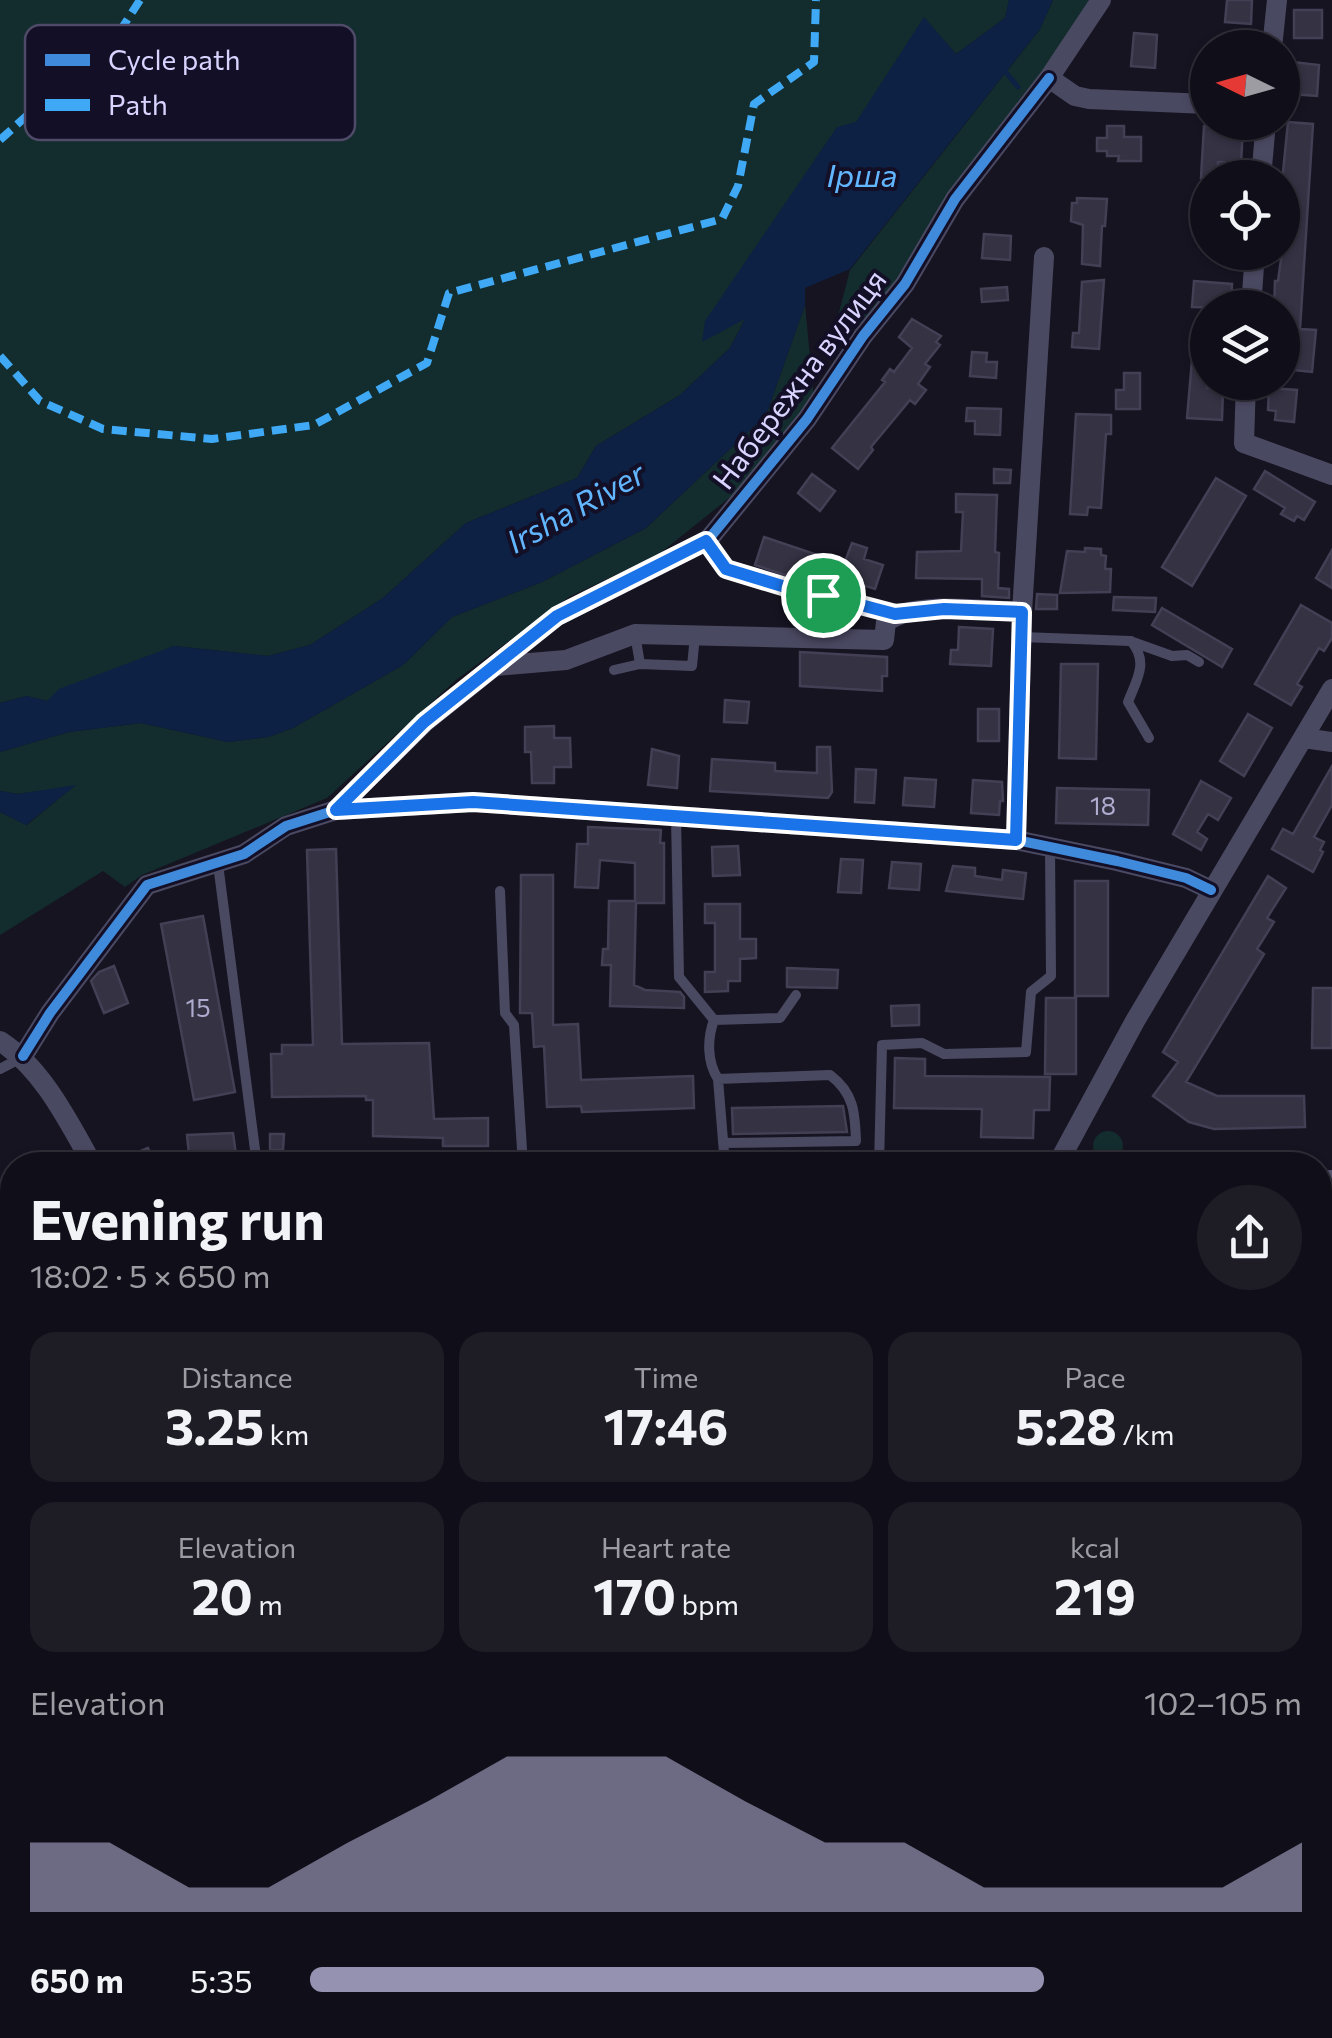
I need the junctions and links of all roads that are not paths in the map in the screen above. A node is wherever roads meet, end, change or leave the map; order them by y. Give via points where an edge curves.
1 (1101, 0) edge
2 (1277, 0) edge
3 (1274, 30) edge
4 (1049, 78) junction
5 (1190, 103) edge
6 (1044, 258) dead end
7 (1245, 400) edge
8 (1332, 475) edge
9 (706, 541) junction
10 (1022, 612) junction
11 (895, 614) junction
12 (636, 634) junction
13 (695, 636) junction
14 (1022, 637) junction
15 (1130, 641) junction
16 (1199, 662) dead end
17 (640, 664) junction
18 (495, 666) junction
19 (614, 670) dead end
20 (1332, 689) edge
21 (1149, 738) dead end
22 (1304, 738) junction
23 (1332, 742) edge
24 (336, 810) junction
25 (676, 817) junction
26 (1016, 840) junction
27 (1050, 845) junction
28 (217, 862) junction
29 (1211, 890) junction
30 (500, 891) dead end
31 (796, 995) dead end
32 (714, 1020) junction
33 (0, 1041) edge
34 (23, 1056) junction
35 (0, 1070) edge
36 (718, 1079) junction
37 (856, 1122) junction
38 (880, 1122) junction
39 (723, 1143) junction
40 (83, 1152) edge
41 (255, 1152) edge
42 (522, 1152) edge
43 (724, 1152) edge
44 (879, 1152) edge
45 (1063, 1152) edge

1 - 4 street, Набережна вулиця
2 - 3 street
4 - 5 street via 1089,100
4 - 9 street, Набережна вулиця via 954,199 906,284 807,419
6 - 10 street
7 - 8 street via 1244,443
9 - 11 lane via 726,569
9 - 18 street, Набережна вулиця via 557,616
10 - 11 street
10 - 14 street
11 - 13 street via 886,622 884,640
12 - 13 street
12 - 17 lane
12 - 18 street via 566,660
13 - 17 lane via 692,666
14 - 15 lane
14 - 26 street
15 - 16 lane
15 - 21 lane via 1142,668 1128,702
17 - 19 lane
18 - 24 street, Набережна вулиця via 424,722
20 - 22 street
22 - 23 street
22 - 29 street
24 - 25 street via 473,802
24 - 28 street via 286,826 244,854
25 - 26 street
25 - 32 lane via 679,976
26 - 27 street
27 - 29 street
27 - 38 lane via 1051,976 1030,992 1026,1052 944,1054 922,1043 882,1046
28 - 34 street via 147,885
28 - 41 lane
29 - 45 street
30 - 42 lane
31 - 32 lane via 780,1018
32 - 36 lane via 711,1068
33 - 34 street
34 - 35 lane
34 - 40 street via 37,1089
36 - 37 lane via 830,1075 855,1107
36 - 39 lane
37 - 38 lane
37 - 39 lane via 856,1141
38 - 44 lane
39 - 43 lane

